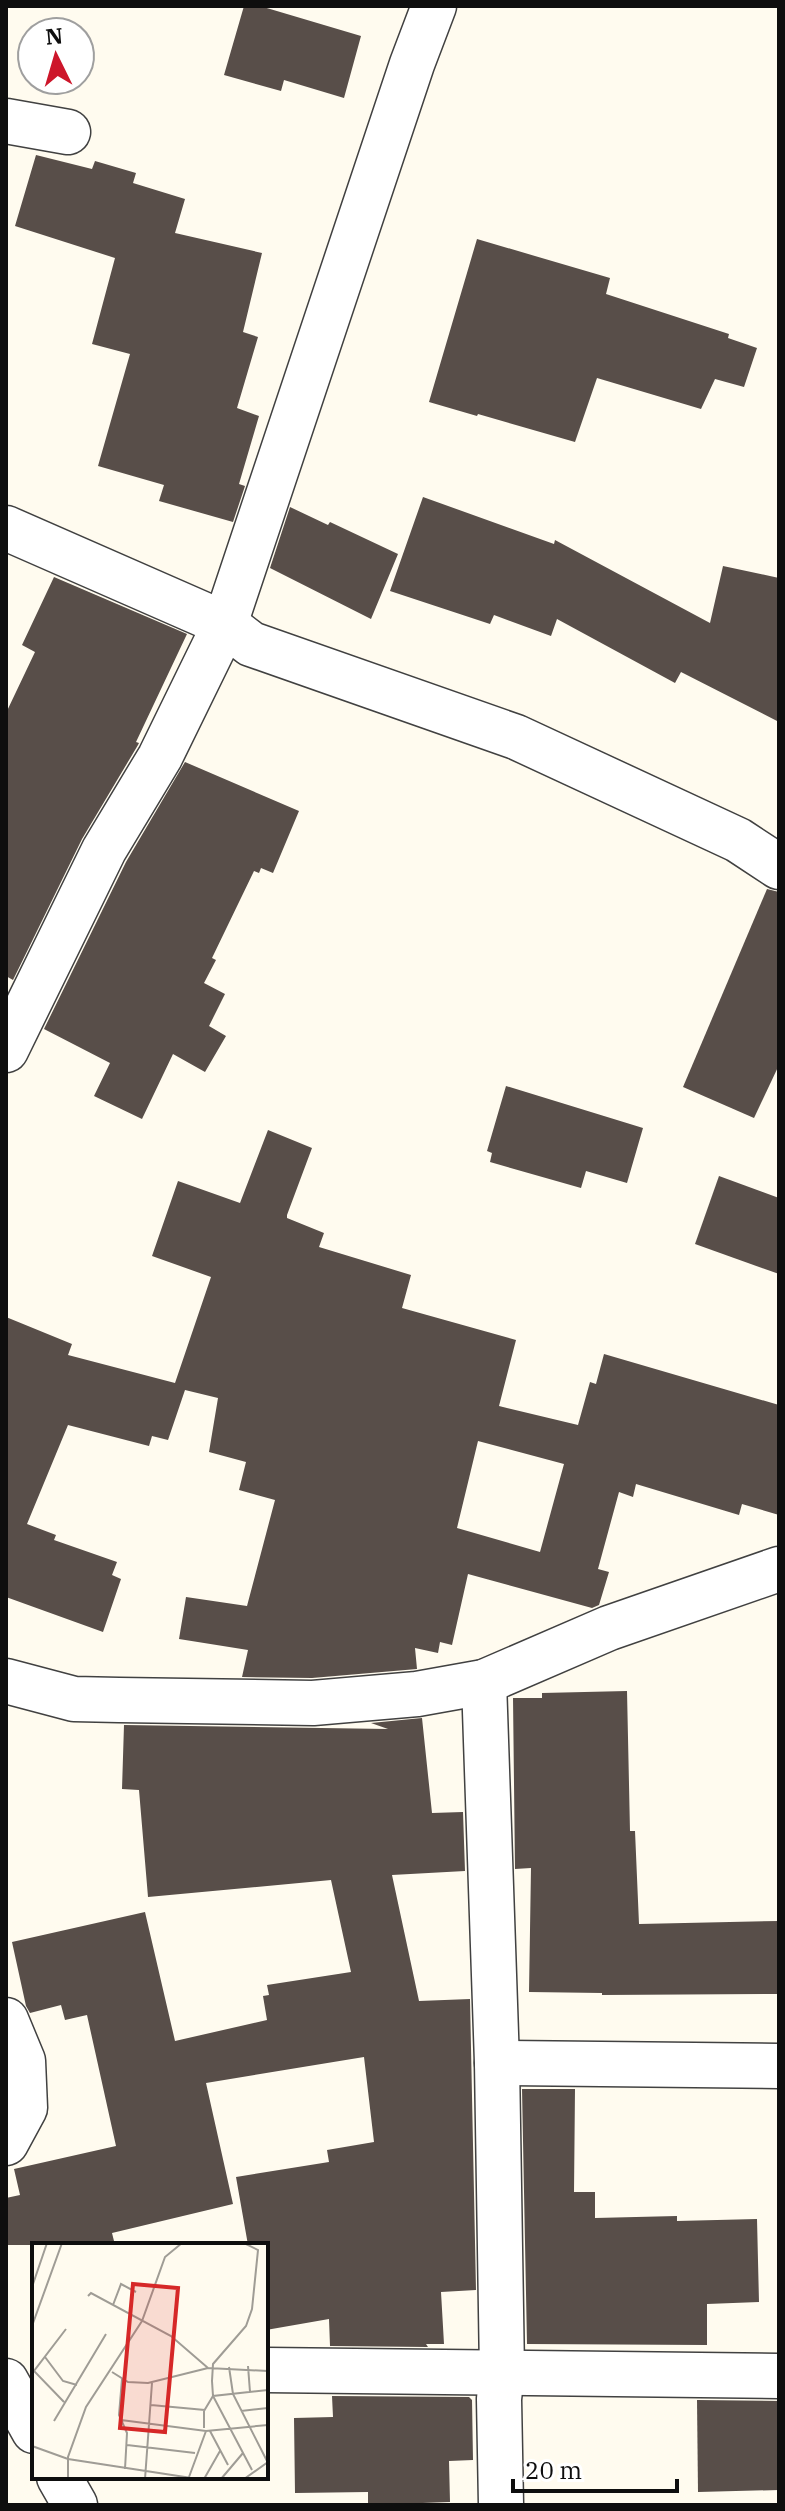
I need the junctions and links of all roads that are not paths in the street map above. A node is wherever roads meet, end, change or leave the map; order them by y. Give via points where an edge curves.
1 (434, 6) edge
2 (6, 121) edge
3 (68, 132) dead end
4 (6, 528) edge
5 (225, 624) junction
6 (779, 867) edge
7 (6, 1050) edge
8 (779, 1569) edge
9 (6, 1681) edge
10 (484, 1682) junction
11 (6, 2020) edge
12 (497, 2063) junction
13 (779, 2066) edge
14 (6, 2143) edge
15 (6, 2368) edge
16 (32, 2368) edge
17 (268, 2370) edge
18 (502, 2372) junction
19 (779, 2376) edge
20 (6, 2381) edge
21 (32, 2427) edge
22 (60, 2479) edge
23 (75, 2505) edge
24 (501, 2505) edge

1 - 5 street
2 - 3 street
4 - 5 street
5 - 6 street via 251,644 516,737 738,840
5 - 7 street via 160,757 104,850
8 - 10 street via 609,1628
9 - 10 street via 74,1699 313,1703
10 - 12 street
11 - 14 street via 23,2061 25,2108
12 - 13 street
12 - 18 street
15 - 16 street
17 - 18 street
18 - 19 street
18 - 24 street
20 - 21 street
22 - 23 street

